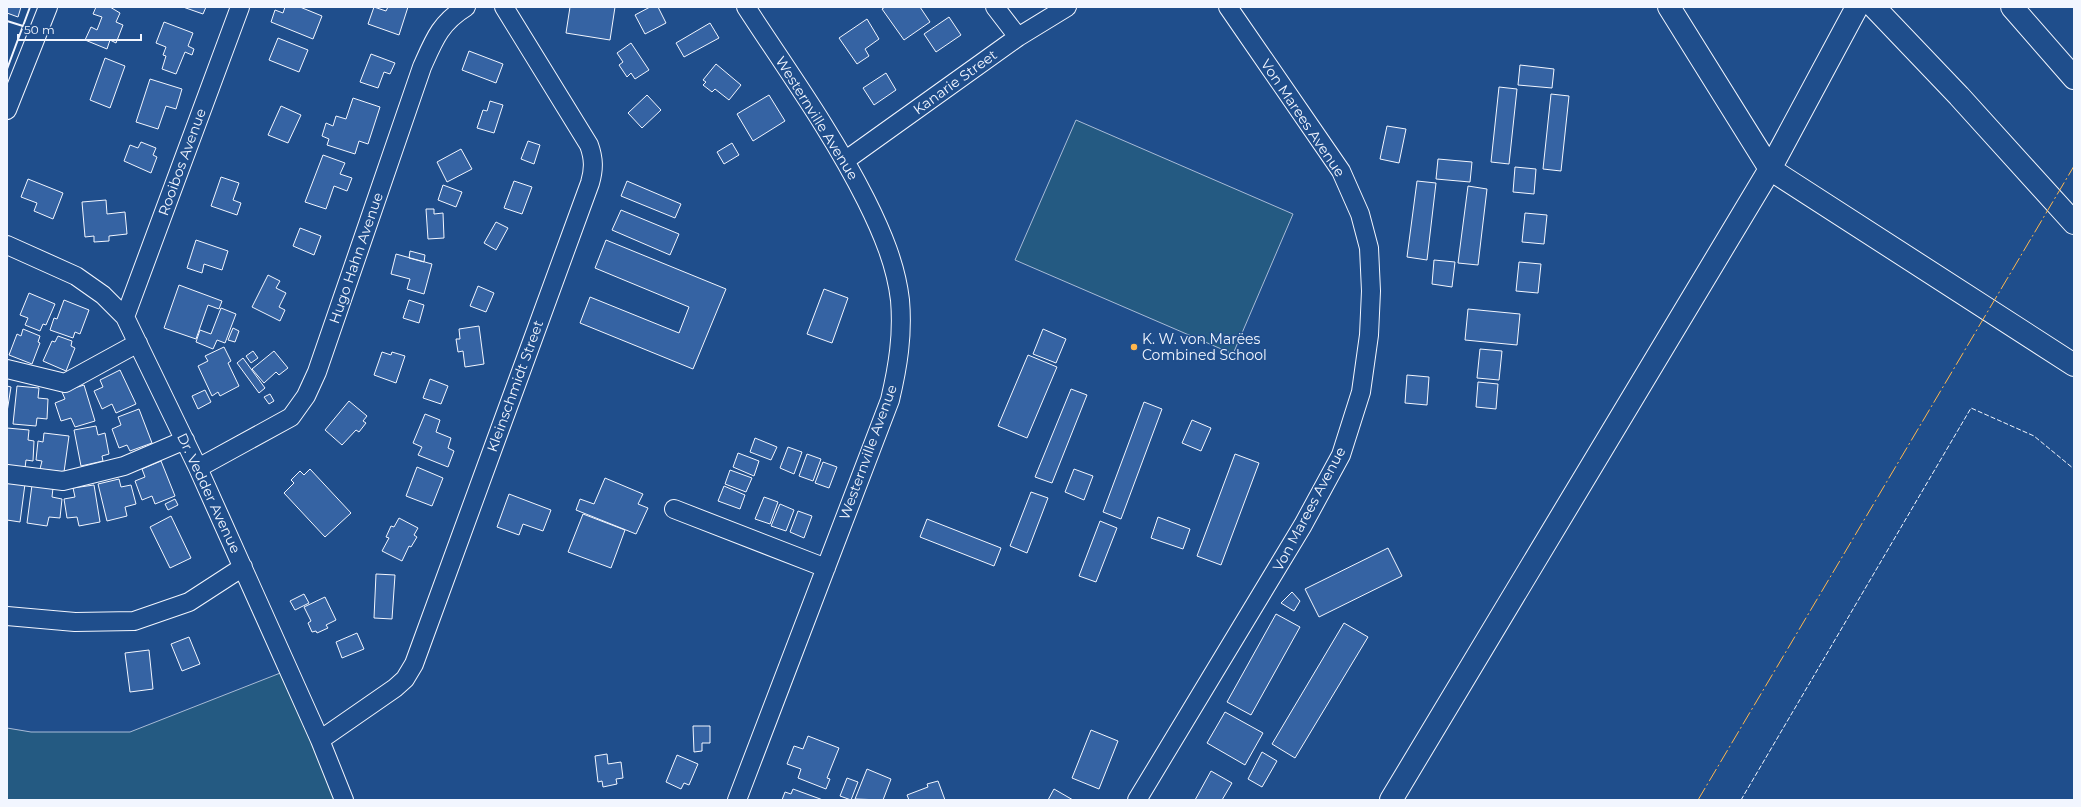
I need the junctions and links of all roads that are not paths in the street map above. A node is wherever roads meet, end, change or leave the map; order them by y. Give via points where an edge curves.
1 (48, 7) edge
2 (240, 7) edge
3 (466, 7) edge
4 (504, 7) edge
5 (746, 7) edge
6 (995, 7) edge
7 (1067, 7) edge
8 (1228, 7) edge
9 (1670, 7) edge
10 (1857, 7) edge
11 (1865, 7) edge
12 (1874, 7) edge
13 (2017, 13) edge
14 (1018, 37) junction
15 (1819, 76) junction
16 (2074, 78) edge
17 (7, 110) edge
18 (846, 160) junction
19 (1770, 169) junction
20 (2074, 224) edge
21 (7, 245) edge
22 (125, 317) junction
23 (138, 343) junction
24 (2074, 365) edge
25 (7, 370) edge
26 (185, 440) junction
27 (198, 468) junction
28 (7, 474) edge
29 (674, 509) dead end
30 (242, 568) junction
31 (826, 568) junction
32 (7, 616) edge
33 (320, 740) junction
34 (344, 800) edge
35 (737, 800) edge
36 (1137, 800) edge
37 (1391, 800) edge

1 - 17 street
2 - 22 street, Rooibos Avenue
3 - 27 street, Hugo Hahn Avenue via 451,16 441,28 422,67 317,372 306,396 291,417
4 - 33 street, Kleinschmidt Street via 589,145 594,170 414,664 406,679 395,688
5 - 18 street, Westernville Avenue
6 - 14 street
7 - 14 street, Kanarie Street
8 - 36 street, Von Marees Avenue via 1341,171 1360,214 1369,248 1369,335 1361,392 1341,455 1303,525
9 - 19 highway
10 - 15 highway
11 - 15 highway
12 - 20 highway via 1959,96
13 - 16 highway
14 - 18 street, Kanarie Street
15 - 19 highway
18 - 31 street, Westernville Avenue via 879,226 893,263 900,300 902,330 900,360 890,400
19 - 24 highway
19 - 37 highway
21 - 22 street, Dr. Vedder Avenue via 76,276 103,295
22 - 23 street, Dr. Vedder Avenue
23 - 25 street via 65,382
23 - 26 street, Dr. Vedder Avenue
26 - 27 street, Dr. Vedder Avenue
26 - 28 street via 124,466 63,481
27 - 30 street, Dr. Vedder Avenue
29 - 31 street
30 - 32 street via 189,602 134,621 75,622
30 - 33 street, Dr. Vedder Avenue
31 - 35 street, Westernville Avenue
33 - 34 street, Dr. Vedder Avenue

